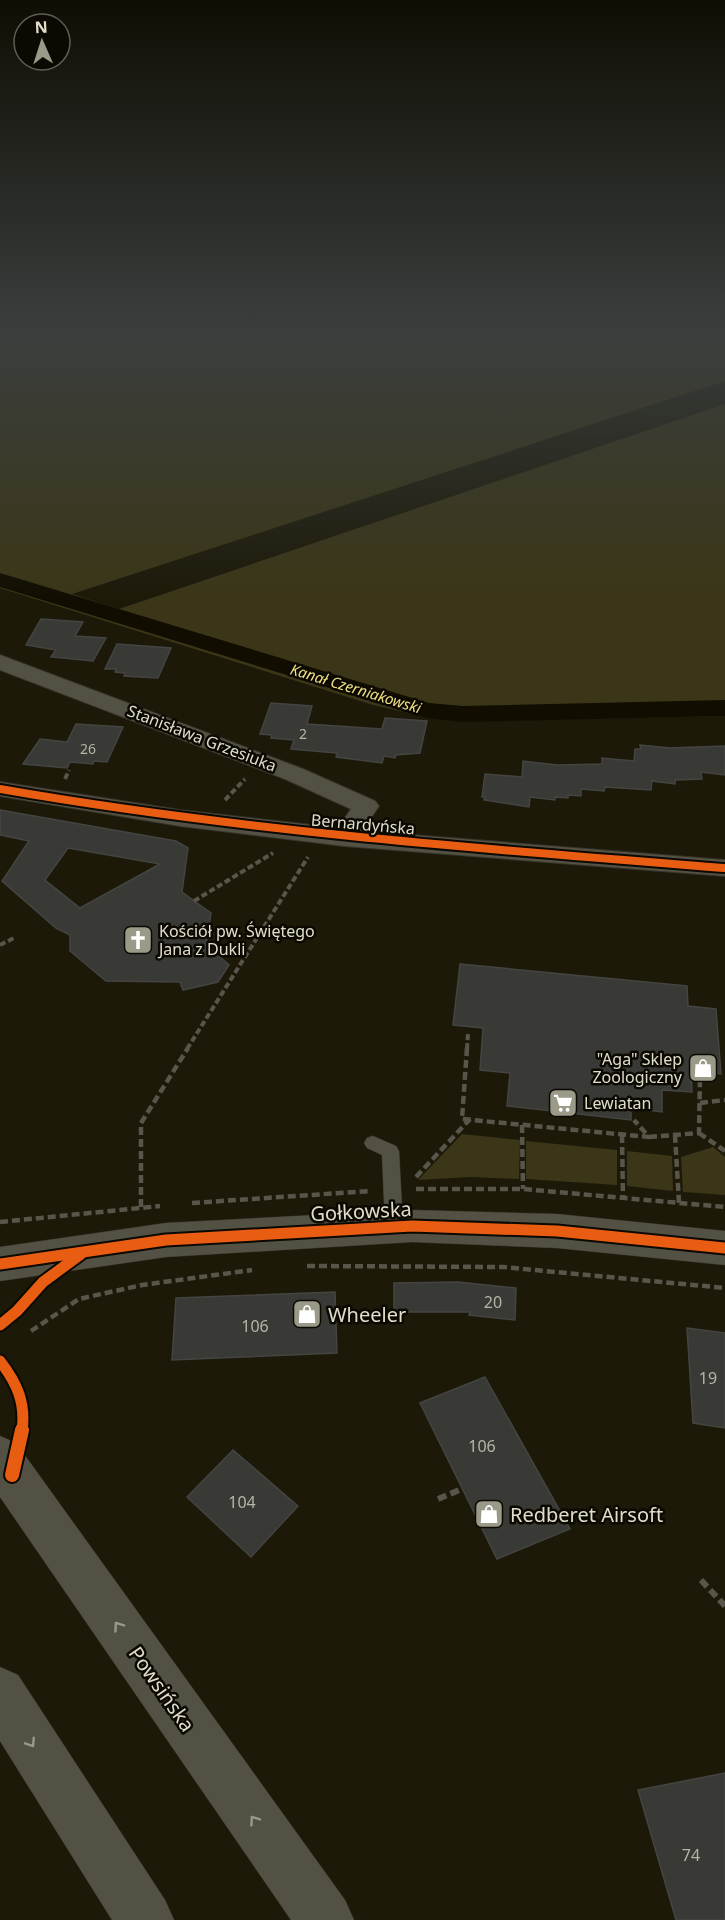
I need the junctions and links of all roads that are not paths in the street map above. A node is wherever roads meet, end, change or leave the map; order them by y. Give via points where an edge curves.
1 (0, 662) edge
2 (0, 789) edge
3 (324, 836) junction
4 (725, 868) edge
5 (373, 1143) dead end
6 (394, 1227) junction
7 (725, 1248) edge
8 (0, 1264) edge
9 (0, 1458) edge
10 (0, 1693) edge
11 (144, 1920) edge
12 (325, 1920) edge

1 - 3 street, Stanisława Grzesiuka via 294,774 366,806
2 - 3 street, Bernardyńska
3 - 4 street, Bernardyńska
5 - 6 lane via 390,1151
6 - 7 street, Gołkowska via 557,1231
6 - 8 street, Gołkowska via 166,1240
12 -> 9 street, Powsińska
10 -> 11 street

